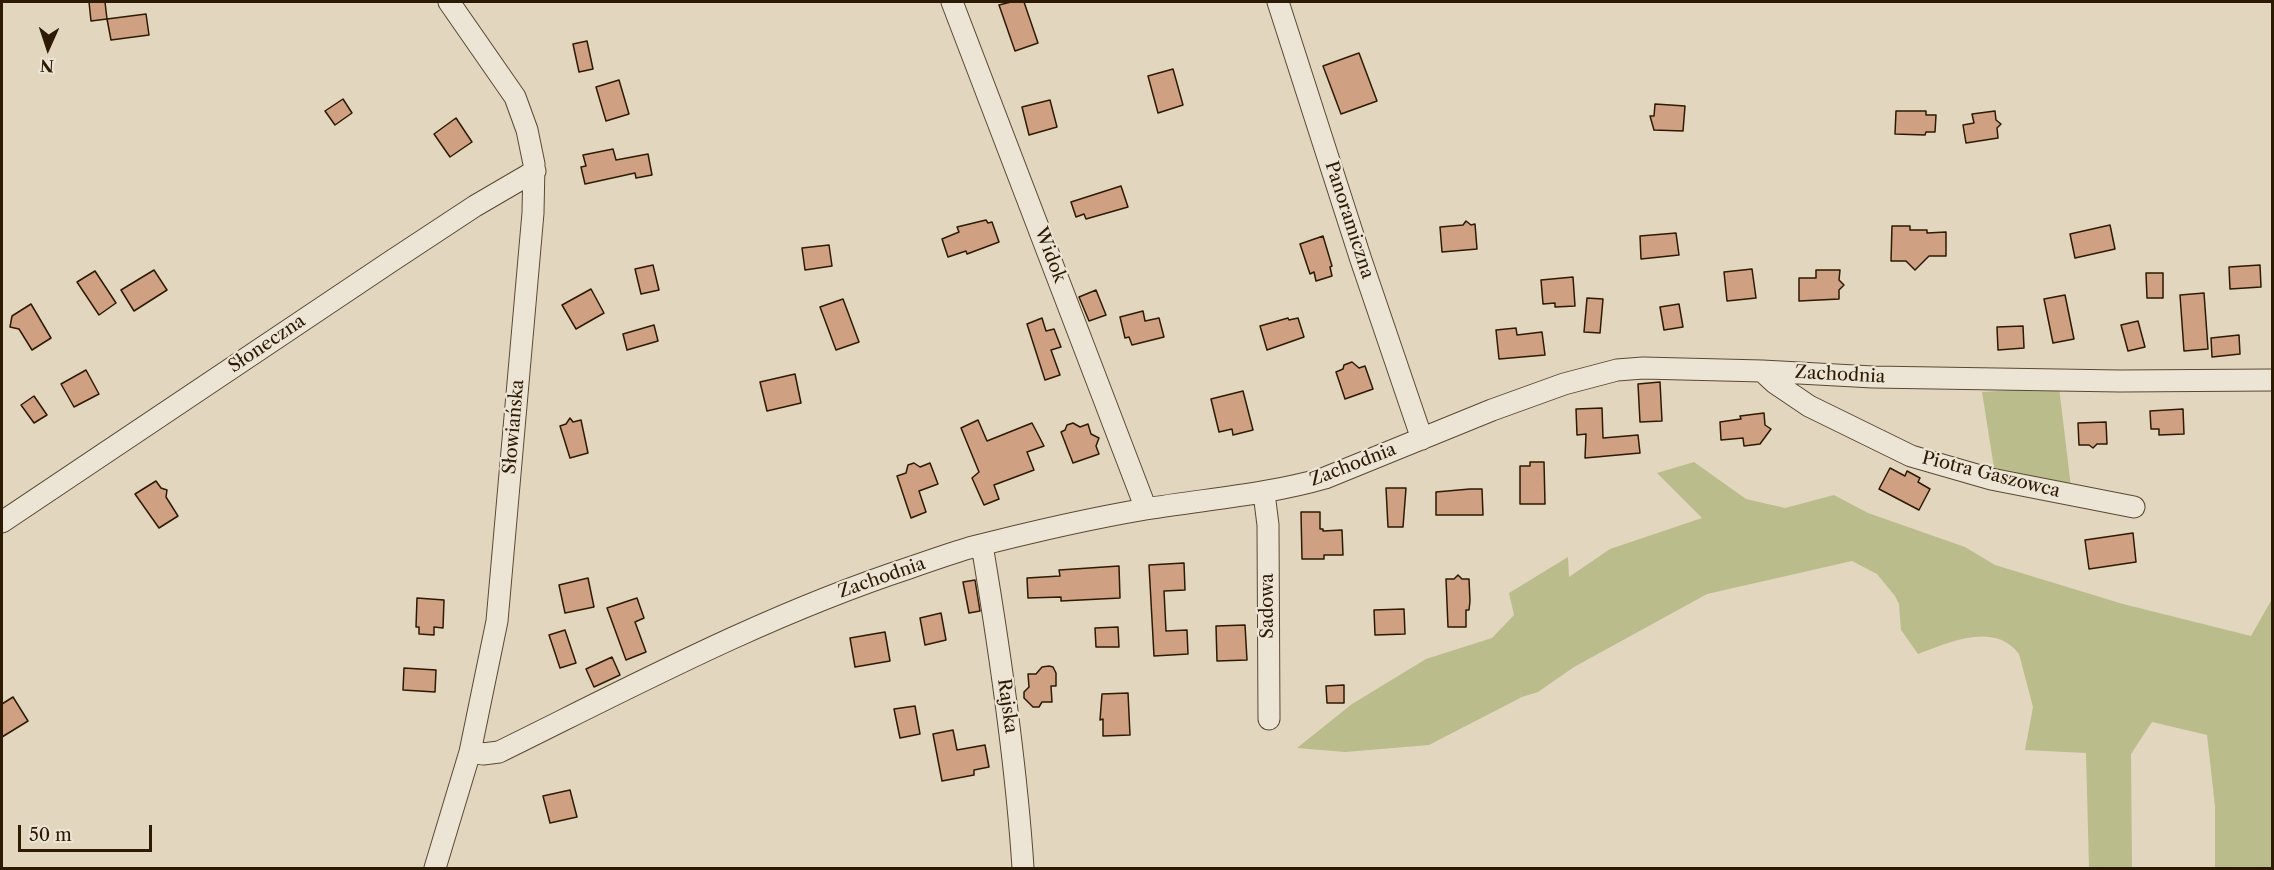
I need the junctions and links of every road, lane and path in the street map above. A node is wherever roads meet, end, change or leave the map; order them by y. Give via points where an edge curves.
1 (449, 2) edge
2 (952, 2) edge
3 (1278, 2) edge
4 (535, 171) junction
5 (1761, 371) junction
6 (2272, 380) edge
7 (1422, 439) junction
8 (1264, 493) junction
9 (2134, 507) dead end
10 (1146, 509) junction
11 (2, 522) edge
12 (982, 545) junction
13 (1269, 719) dead end
14 (470, 752) junction
15 (435, 868) edge
16 (1023, 868) edge

1 - 4 street, Słowiańska via 515,97
2 - 10 street, Widok
3 - 7 street, Panoramiczna
4 - 11 street, Słoneczna via 399,256
4 - 14 street, Słowiańska via 497,621
5 - 6 street, Zachodnia via 1873,377
5 - 7 street, Zachodnia via 1617,370 1564,384
5 - 9 street, Piotra Gaszowca via 1809,406 1911,456 1991,479
7 - 8 street, Zachodnia via 1325,478
8 - 10 street, Zachodnia
8 - 13 street, Sadowa via 1268,525
10 - 12 street, Zachodnia
12 - 14 street, Zachodnia via 853,586 792,612 499,752
12 - 16 street, Rajska via 1017,787
14 - 15 street, Słowiańska

